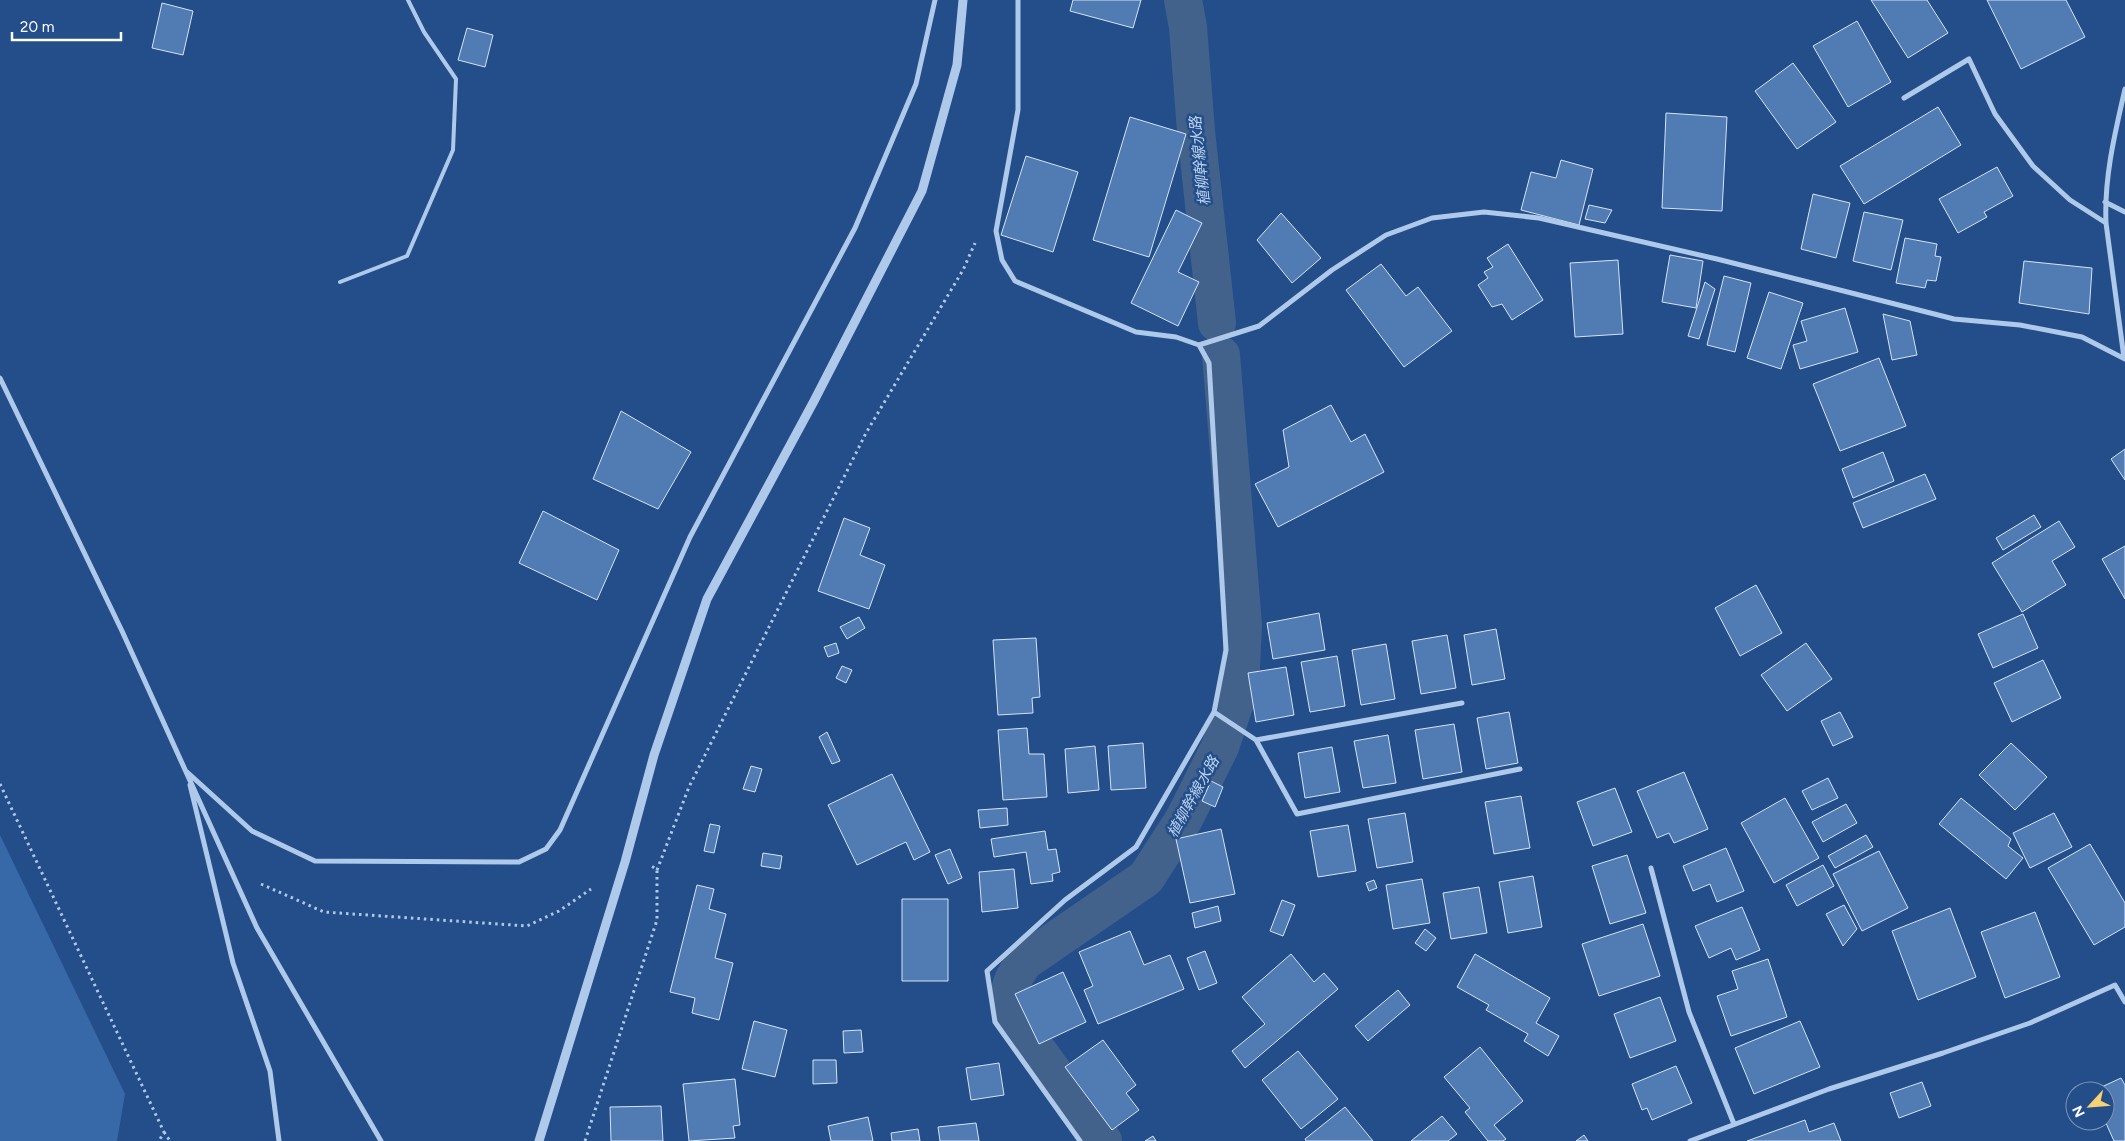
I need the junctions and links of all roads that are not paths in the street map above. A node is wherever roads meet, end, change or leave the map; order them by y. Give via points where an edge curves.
1 (408, 0) edge
2 (935, 0) edge
3 (963, 0) edge
4 (1018, 0) edge
5 (2125, 89) edge
6 (1904, 98) dead end
7 (2105, 202) junction
8 (2125, 212) edge
9 (2106, 223) junction
10 (340, 282) dead end
11 (1200, 345) junction
12 (2125, 358) edge
13 (0, 378) edge
14 (1462, 703) dead end
15 (1214, 712) junction
16 (1256, 740) junction
17 (1520, 770) dead end
18 (187, 772) junction
19 (1650, 868) dead end
20 (2125, 1002) edge
21 (1734, 1124) junction
22 (279, 1141) edge
23 (381, 1141) edge
24 (539, 1141) edge
25 (1080, 1141) edge
26 (1690, 1141) edge

1 - 10 lane via 424,32 456,79 453,150 407,256
2 - 18 street via 916,84 855,228 690,536 560,830 546,849 520,862 315,861 252,831
3 - 24 street via 957,65 922,191 708,599 654,755
4 - 11 street via 1018,110 996,231 1002,260 1015,281 1136,332 1176,337
5 - 7 street via 2112,146
6 - 9 street via 1969,59 1994,114 2032,166 2070,200
7 - 8 street
7 - 9 street
9 - 12 street
11 - 12 street via 1259,326 1332,270 1386,235 1432,218 1484,212 1539,218 1954,319 2020,325 2082,338
11 - 15 street via 1209,363 1226,650
13 - 18 street
14 - 16 street
15 - 16 street
15 - 25 street via 1136,847 1065,900 987,971 995,1022
16 - 17 street via 1297,814
18 - 22 street via 233,963 270,1071
18 - 23 street via 257,928
19 - 21 street via 1689,1012
20 - 21 street via 2115,985 2030,1023
21 - 26 street

